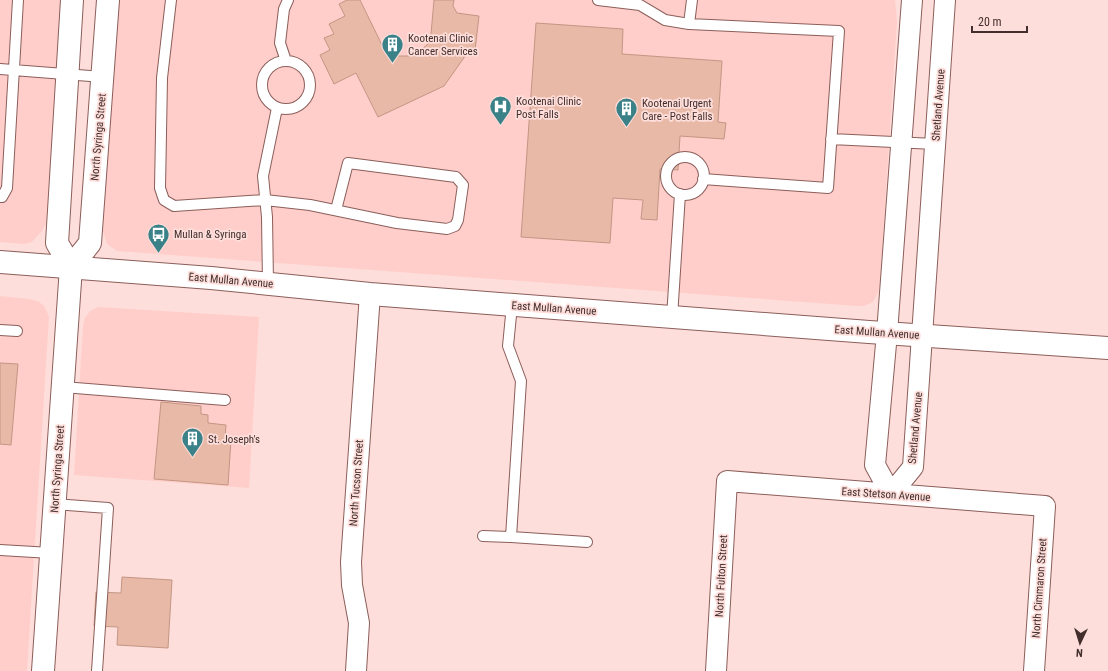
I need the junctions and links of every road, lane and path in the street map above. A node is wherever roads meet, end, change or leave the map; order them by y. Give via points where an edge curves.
1 (18, 0) edge
2 (72, 0) edge
3 (108, 0) edge
4 (171, 0) edge
5 (288, 0) edge
6 (598, 0) edge
7 (692, 0) edge
8 (912, 0) edge
9 (945, 0) edge
10 (689, 24) junction
11 (286, 61) junction
12 (0, 69) edge
13 (14, 70) junction
14 (68, 74) junction
15 (103, 77) junction
16 (277, 108) junction
17 (831, 139) junction
18 (901, 142) junction
19 (935, 144) junction
20 (703, 179) junction
21 (680, 194) junction
22 (0, 197) edge
23 (265, 200) junction
24 (336, 210) junction
25 (0, 262) edge
26 (71, 267) junction
27 (268, 283) junction
28 (370, 294) junction
29 (512, 305) junction
30 (672, 317) junction
31 (0, 330) edge
32 (17, 331) dead end
33 (887, 333) junction
34 (922, 336) junction
35 (1108, 348) edge
36 (63, 387) junction
37 (225, 400) dead end
38 (727, 481) joint
39 (891, 494) junction
40 (54, 504) junction
41 (1045, 506) joint
42 (483, 536) dead end
43 (511, 538) junction
44 (587, 542) dead end
45 (0, 550) edge
46 (51, 553) junction
47 (43, 671) edge
48 (97, 671) edge
49 (356, 671) edge
50 (716, 671) edge
51 (1034, 671) edge

1 - 13 lane
2 - 14 main road
3 - 15 main road, North Syringa Street
4 - 23 lane via 162,78 160,188 164,200 174,206
5 - 11 lane via 284,10 280,43
6 - 10 lane via 640,5 665,20
7 - 10 lane
8 - 18 street
9 - 19 street, Shetland Avenue
10 - 17 lane via 839,31
11 - 16 lane via 270,67 262,81 265,97
11 - 16 lane via 300,65 305,71 309,77 310,92 306,99 294,108
12 - 13 lane
13 - 14 lane
13 - 22 lane via 7,188
14 - 15 lane
14 - 26 main road via 57,242
15 - 26 main road, North Syringa Street via 90,243
16 - 23 lane via 263,176
17 - 18 lane
17 - 20 lane via 828,188
18 - 19 lane
18 - 33 street
19 - 34 street, Shetland Avenue
20 - 21 lane via 697,190
20 - 21 lane via 698,162 686,157 675,160 667,169 667,182
21 - 30 lane
23 - 24 lane
23 - 27 lane
24 - 24 lane via 397,223 446,229 455,226 458,220 463,185 456,178 348,163
25 - 26 main road, East Mullan Avenue
26 - 27 main road, East Mullan Avenue
26 - 36 main road, North Syringa Street
27 - 28 main road, East Mullan Avenue
28 - 29 main road, East Mullan Avenue
28 - 49 street, North Tucson Street via 351,562 359,623
29 - 30 main road, East Mullan Avenue
29 - 43 lane via 508,346 521,381
30 - 33 main road, East Mullan Avenue
31 - 32 lane
33 - 34 main road, East Mullan Avenue
33 - 39 street via 875,465
34 - 35 main road, East Mullan Avenue
34 - 39 street, Shetland Avenue via 913,467
36 - 37 lane
36 - 40 main road, North Syringa Street
38 - 39 street, East Stetson Avenue
38 - 50 street, North Fulton Street
39 - 41 street, East Stetson Avenue
40 - 46 main road, North Syringa Street
40 - 48 lane via 108,508
41 - 51 street, North Cimmaron Street
42 - 43 lane
43 - 44 lane
45 - 46 lane
46 - 47 main road, North Syringa Street

